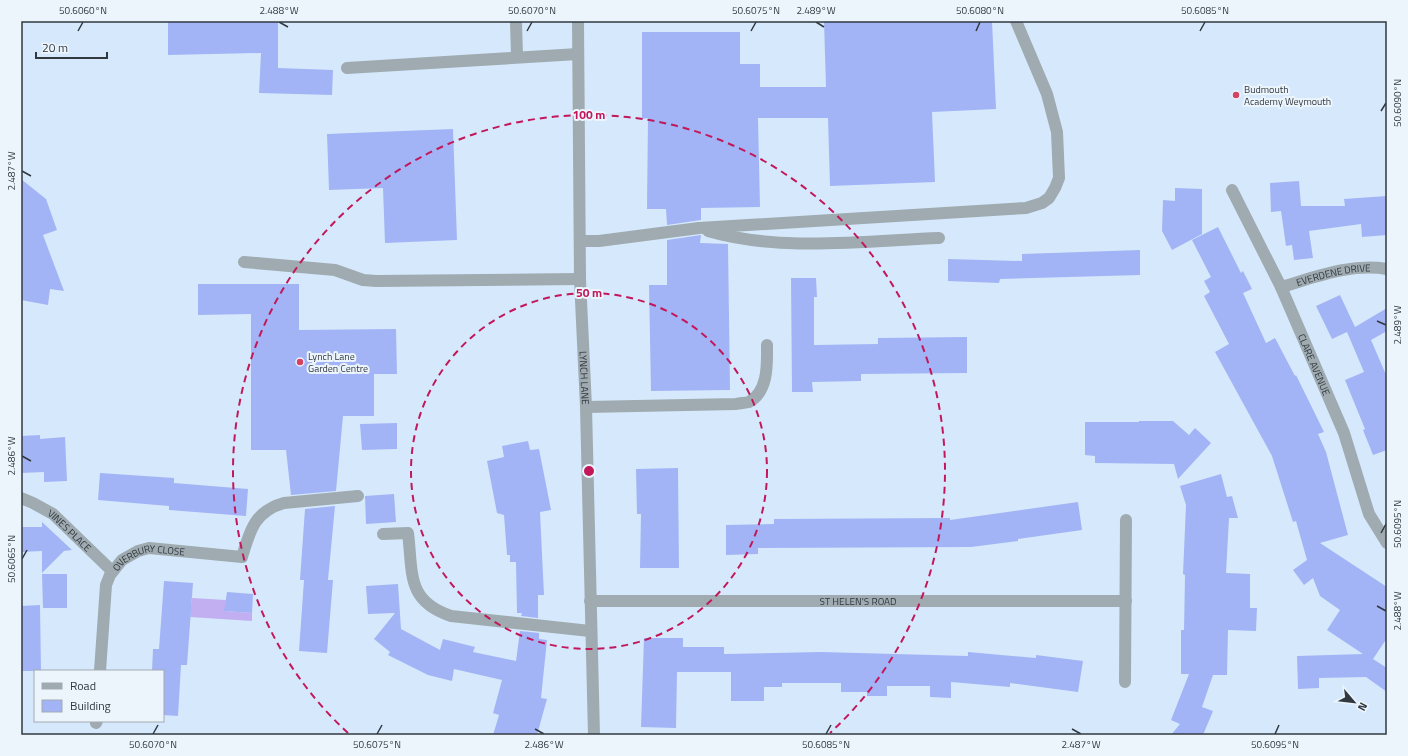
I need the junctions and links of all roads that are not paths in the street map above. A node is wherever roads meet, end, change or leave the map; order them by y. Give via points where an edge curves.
1 (516, 21) edge
2 (578, 21) edge
3 (1016, 21) edge
4 (578, 54) junction
5 (518, 56) junction
6 (347, 68) dead end
7 (1232, 190) dead end
8 (699, 228) junction
9 (939, 238) dead end
10 (581, 241) junction
11 (244, 262) dead end
12 (1387, 269) edge
13 (580, 279) junction
14 (1281, 287) junction
15 (767, 345) dead end
16 (586, 407) junction
17 (358, 496) dead end
18 (21, 498) edge
19 (1126, 520) dead end
20 (383, 534) dead end
21 (1387, 543) edge
22 (112, 571) junction
23 (590, 601) junction
24 (1126, 601) junction
25 (590, 631) junction
26 (100, 670) edge
27 (1125, 682) dead end
28 (594, 735) edge

1 - 5 street
2 - 4 street, LYNCH LANE
3 - 8 street via 1047,94 1057,132 1058,178 1049,198 1042,203 1026,208
4 - 5 street
4 - 10 street, LYNCH LANE
5 - 6 street
7 - 14 street, CLARE AVENUE
8 - 9 street via 751,241 793,243
8 - 10 street
10 - 13 street, LYNCH LANE
11 - 13 street via 335,270 363,280
12 - 14 street, EVERDENE DRIVE via 1345,269
13 - 16 street, LYNCH LANE
14 - 21 street, CLARE AVENUE via 1344,433 1369,514
15 - 16 street via 767,373 760,391 749,402
16 - 23 street, LYNCH LANE
17 - 22 street, OVERBURY CLOSE via 273,506 256,520 242,557 149,548 128,556
18 - 22 street, VINES PLACE via 53,514
19 - 24 street
20 - 25 street via 408,533 413,580 422,601 431,608 451,616
22 - 26 street, OVERBURY CLOSE via 106,585
23 - 24 street, ST HELEN'S ROAD
23 - 25 street, LYNCH LANE
24 - 27 street
25 - 28 street, LYNCH LANE

